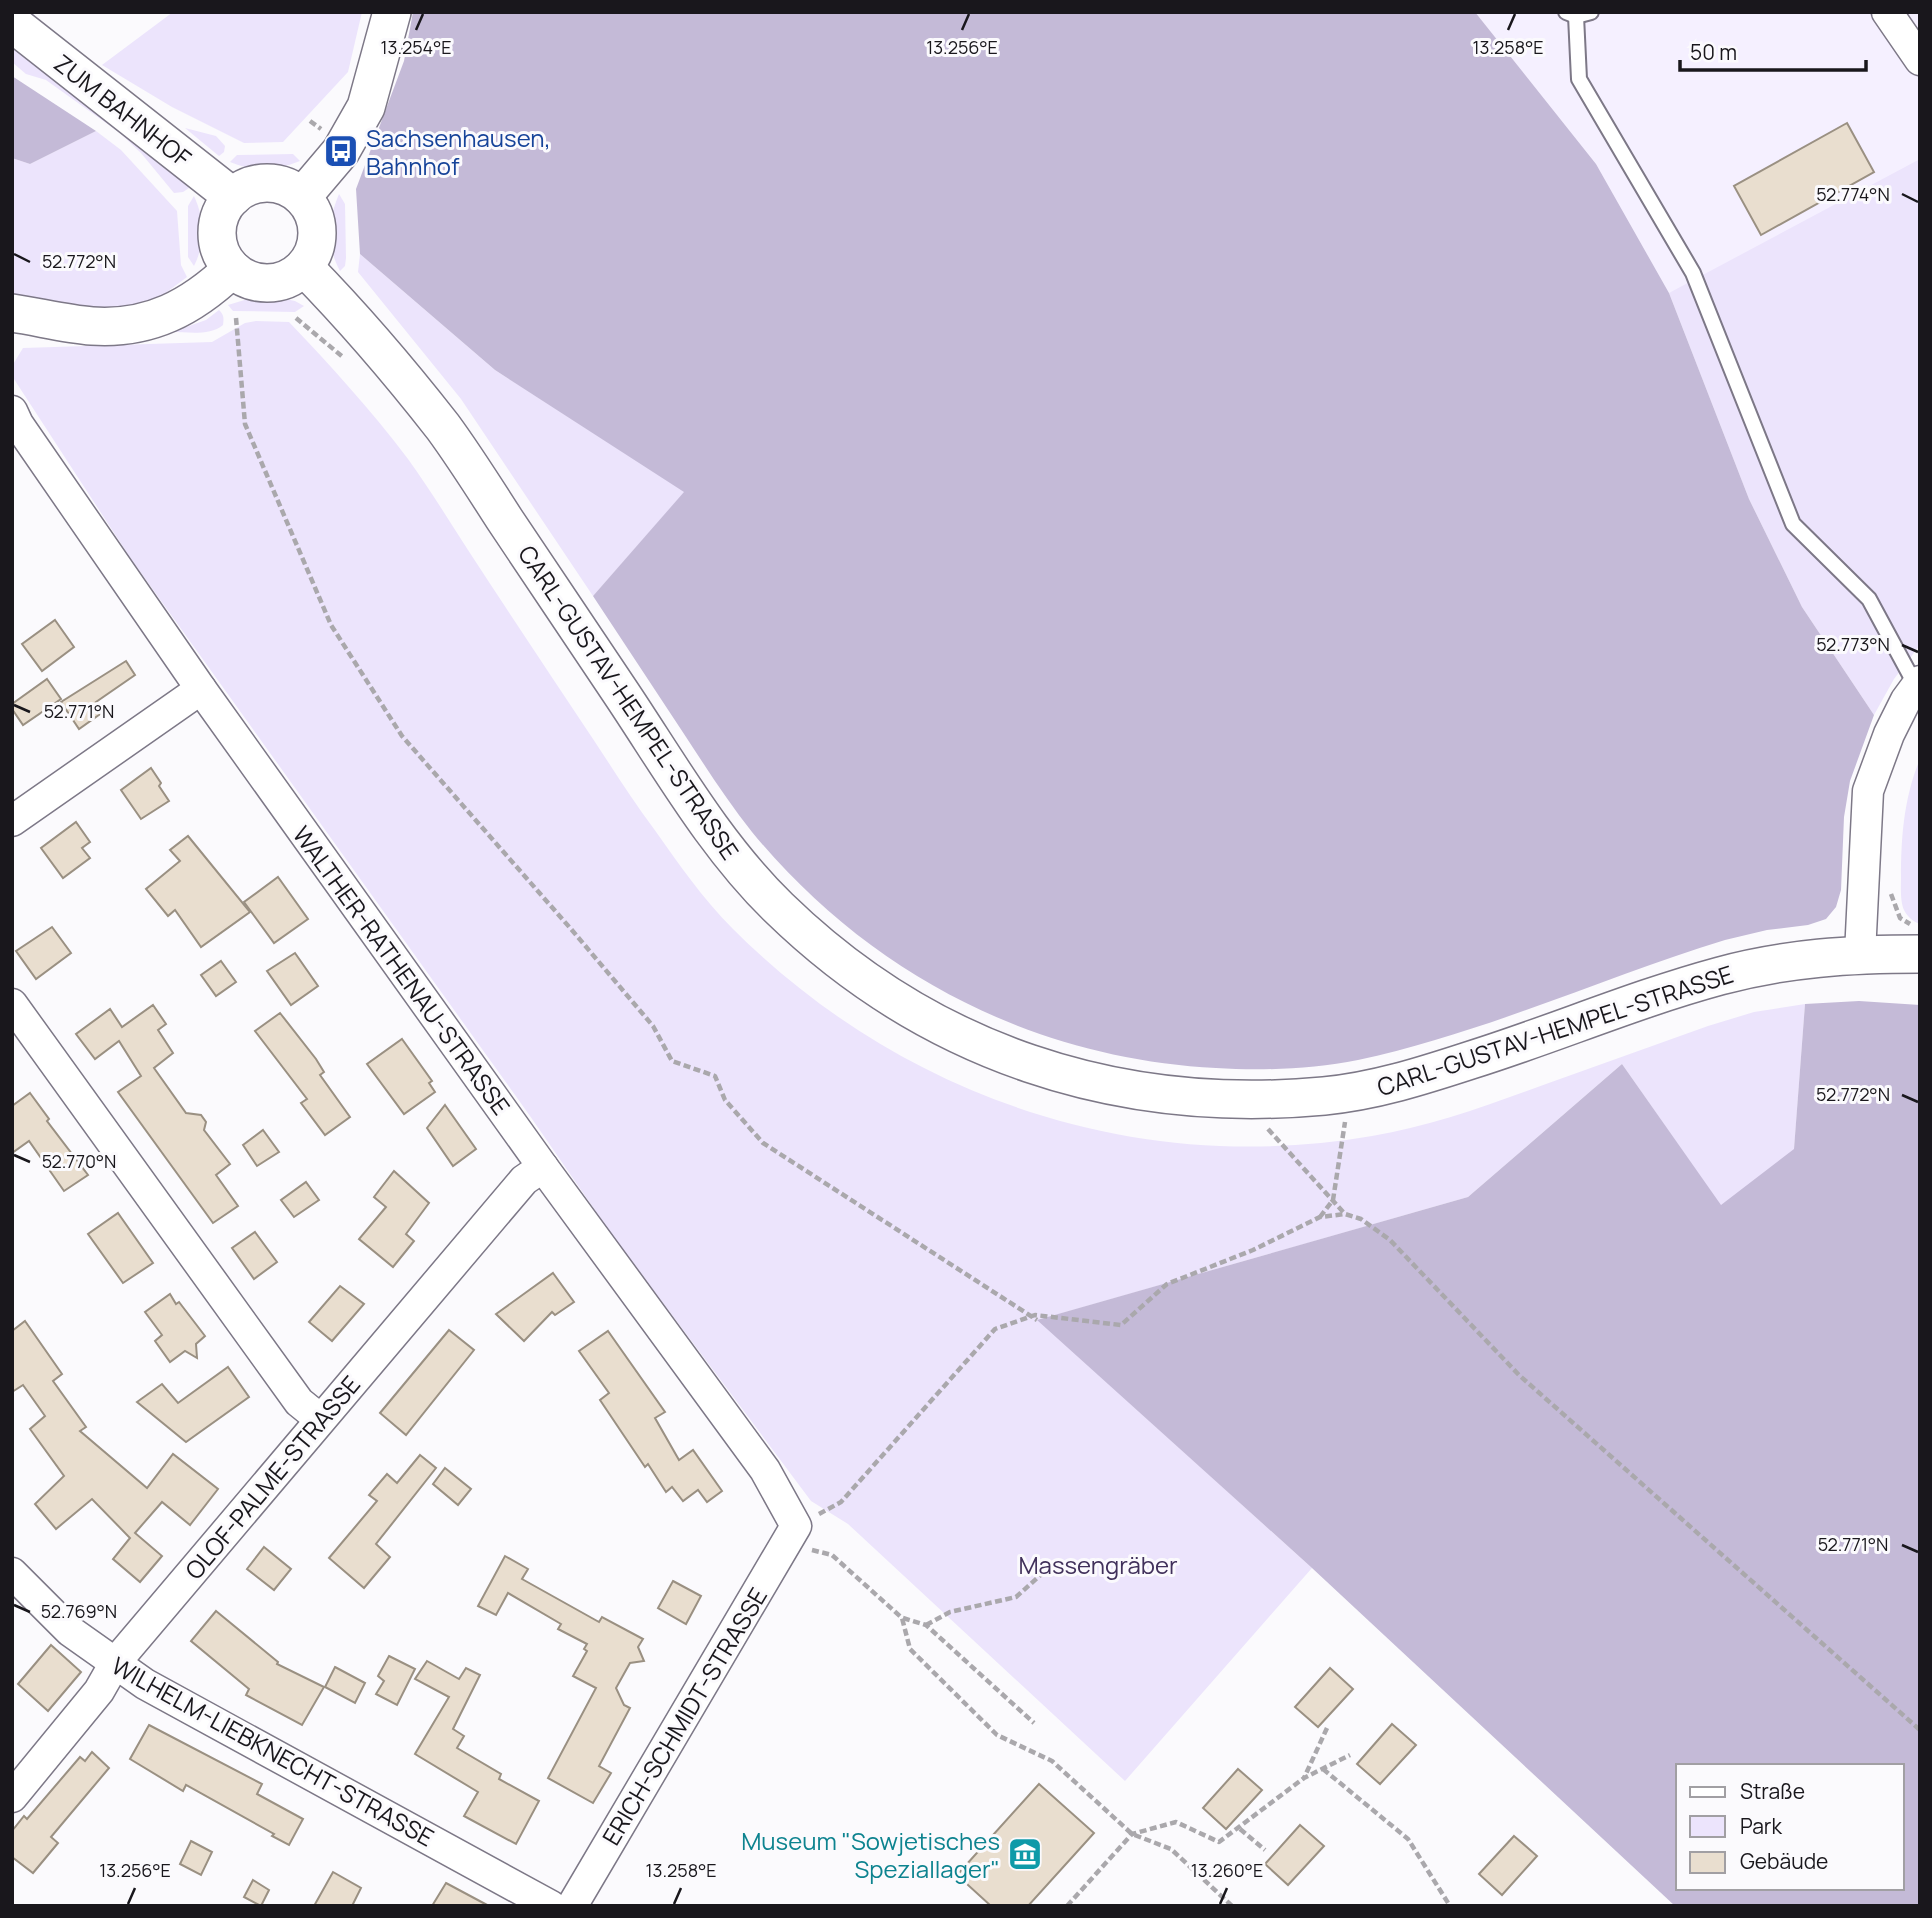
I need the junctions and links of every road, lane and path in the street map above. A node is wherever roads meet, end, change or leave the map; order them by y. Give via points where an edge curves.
1 (392, 12) edge
2 (1887, 12) edge
3 (1578, 13) edge
4 (12, 23) edge
5 (1920, 60) edge
6 (310, 121) dead end
7 (322, 130) dead end
8 (233, 197) junction
9 (302, 197) junction
10 (304, 267) junction
11 (232, 269) junction
12 (12, 313) edge
13 (236, 318) dead end
14 (296, 318) dead end
15 (347, 361) dead end
16 (12, 411) edge
17 (1918, 683) edge
18 (201, 689) junction
19 (12, 821) edge
20 (1887, 883) dead end
21 (1920, 929) edge
22 (1860, 954) junction
23 (1920, 954) edge
24 (12, 1004) edge
25 (1357, 1119) dead end
26 (1345, 1121) junction
27 (1332, 1122) dead end
28 (1278, 1125) dead end
29 (543, 1167) junction
30 (1333, 1200) junction
31 (1345, 1214) junction
32 (1320, 1217) junction
33 (1032, 1316) junction
34 (1037, 1320) dead end
35 (320, 1419) junction
36 (791, 1534) junction
37 (1055, 1563) dead end
38 (12, 1573) edge
39 (902, 1618) junction
40 (926, 1625) junction
41 (115, 1663) junction
42 (1034, 1723) dead end
43 (1327, 1728) dead end
44 (1920, 1730) edge
45 (1350, 1755) dead end
46 (1322, 1769) junction
47 (1304, 1778) junction
48 (12, 1797) edge
49 (1240, 1829) junction
50 (1132, 1834) junction
51 (1265, 1850) dead end
52 (551, 1906) edge
53 (572, 1906) edge
54 (1067, 1906) edge
55 (1232, 1906) edge
56 (1450, 1906) edge

1 - 9 street via 366,107 341,151
2 - 5 street
3 - 17 lane via 1579,79 1693,273 1793,524 1869,599
4 - 8 street, ZUM BAHNHOF
6 - 7 path
8 - 9 street via 245,188 275,184
8 - 11 street via 219,220 218,233 219,246
9 - 10 street via 311,209 317,232 313,254
10 - 11 street via 291,277 261,283
10 - 22 street, CARL-GUSTAV-HEMPEL-STRASSE via 445,430 711,828 739,863 776,905 822,946 939,1027 1046,1070 1122,1089 1252,1101 1325,1096 1395,1085 1718,977 1779,962
11 - 12 street via 208,292 172,313 135,324 93,326
13 - 33 path via 245,424 331,625 402,736 645,1016 671,1061 715,1076 725,1100 763,1143
14 - 15 path
16 - 18 street, WALTHER-RATHENAU-STRASSE
17 - 22 street via 1889,734 1868,791
18 - 19 street
18 - 29 street, WALTHER-RATHENAU-STRASSE
20 - 21 path via 1900,918
22 - 23 street, CARL-GUSTAV-HEMPEL-STRASSE
24 - 35 street via 299,1402
25 - 26 path
26 - 27 path
26 - 30 path
28 - 30 path via 1265,1126
29 - 35 street, OLOF-PALME-STRASSE via 524,1180
29 - 36 street, WALTHER-RATHENAU-STRASSE via 765,1470
30 - 31 path
30 - 32 path
31 - 32 path
31 - 44 path via 1362,1219 1390,1240 1519,1375
32 - 33 path via 1167,1284 1121,1325
33 - 34 path
33 - 36 path via 996,1329 841,1502
35 - 41 street, OLOF-PALME-STRASSE
36 - 39 path via 832,1555
36 - 53 street, ERICH-SCHMIDT-STRASSE
37 - 40 path via 1016,1597 950,1612
38 - 41 street, WILHELM-LIEBKNECHT-STRASSE via 70,1631
39 - 40 path
39 - 50 path via 910,1649 997,1735 1052,1761
40 - 42 path
41 - 48 street, OLOF-PALME-STRASSE via 99,1691
41 - 52 street, WILHELM-LIEBKNECHT-STRASSE
43 - 47 path
45 - 46 path
46 - 47 path
46 - 56 path via 1408,1839
47 - 49 path
49 - 50 path via 1219,1842 1176,1822
49 - 51 path
50 - 54 path
50 - 55 path via 1171,1849

